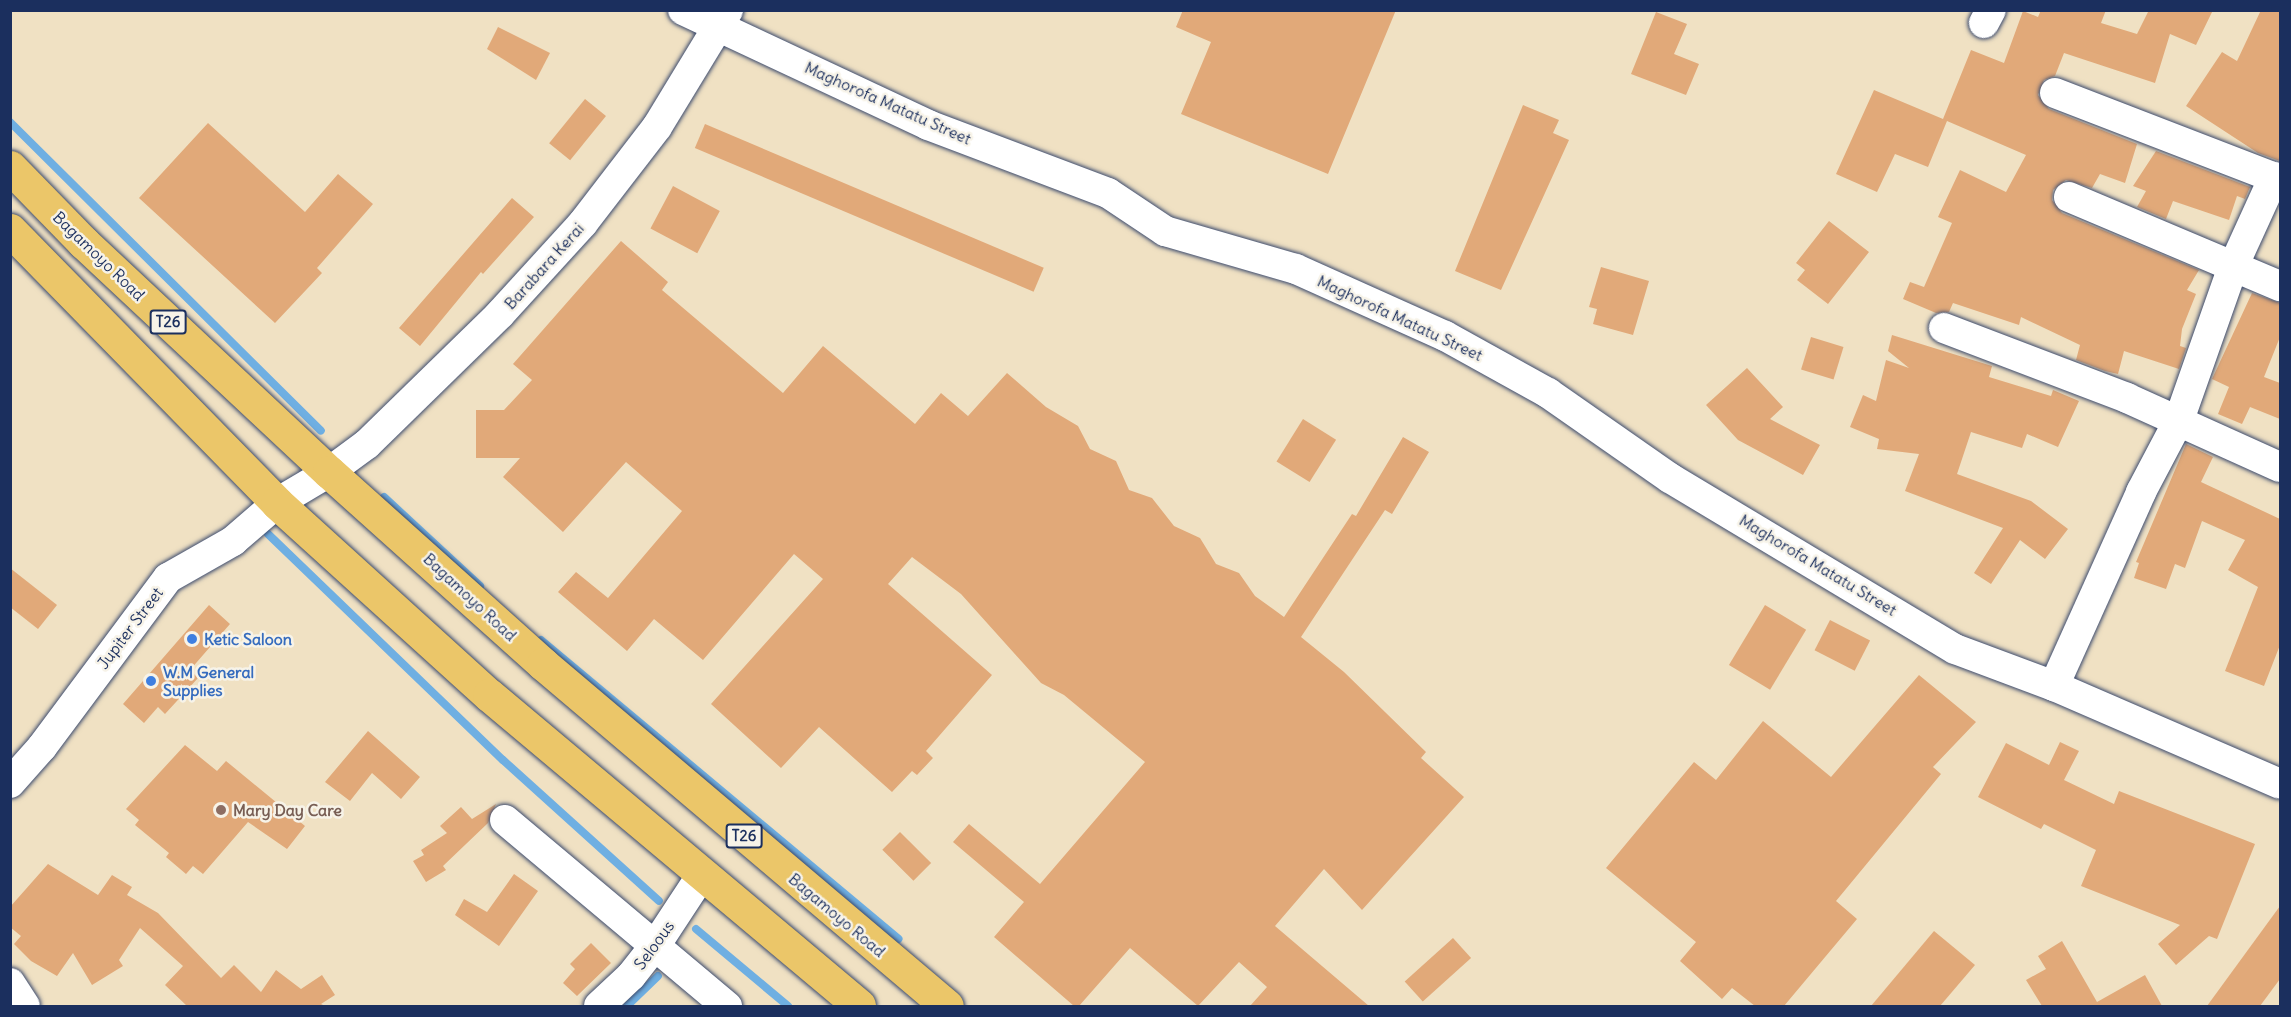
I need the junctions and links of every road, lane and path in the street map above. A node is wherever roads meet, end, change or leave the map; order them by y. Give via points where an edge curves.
1 (683, 10) edge
2 (724, 18) edge
3 (2055, 93) dead end
4 (10, 168) edge
5 (2277, 178) edge
6 (2069, 197) dead end
7 (10, 230) edge
8 (2233, 267) junction
9 (2280, 286) edge
10 (1944, 328) dead end
11 (2179, 420) junction
12 (2280, 466) edge
13 (329, 472) junction
14 (277, 503) junction
15 (2054, 686) junction
16 (10, 783) edge
17 (2280, 784) edge
18 (505, 820) dead end
19 (701, 876) junction
20 (657, 944) junction
21 (10, 983) edge
22 (25, 1006) edge
23 (599, 1006) edge
24 (727, 1006) edge
25 (859, 1006) edge
26 (947, 1006) edge

1 - 2 street, Maghorofa Matatu Street
2 - 13 street, Barabara Kerai via 657,127 583,223 500,314 367,444
2 - 15 street, Maghorofa Matatu Street via 928,125 1108,193 1166,231 1296,269 1445,336 1548,393 1670,478 1955,649
3 - 5 street
4 - 13 highway, Bagamoyo Road / T26 via 83,242
5 - 8 street
6 - 8 street via 2178,240
7 - 14 highway
8 - 9 street
8 - 11 street
10 - 11 street
11 - 12 street
11 - 15 street via 2141,492
13 - 14 street, Barabara Kerai
13 - 26 highway, Bagamoyo Road / T26 via 551,671
14 - 16 street, Jupiter Street via 233,541 168,578 42,747
14 - 19 highway via 489,695
15 - 17 street, Maghorofa Matatu Street
18 - 20 street
19 - 20 street, Seloous
19 - 25 highway
20 - 23 street, Seloous
20 - 24 street
21 - 22 street

